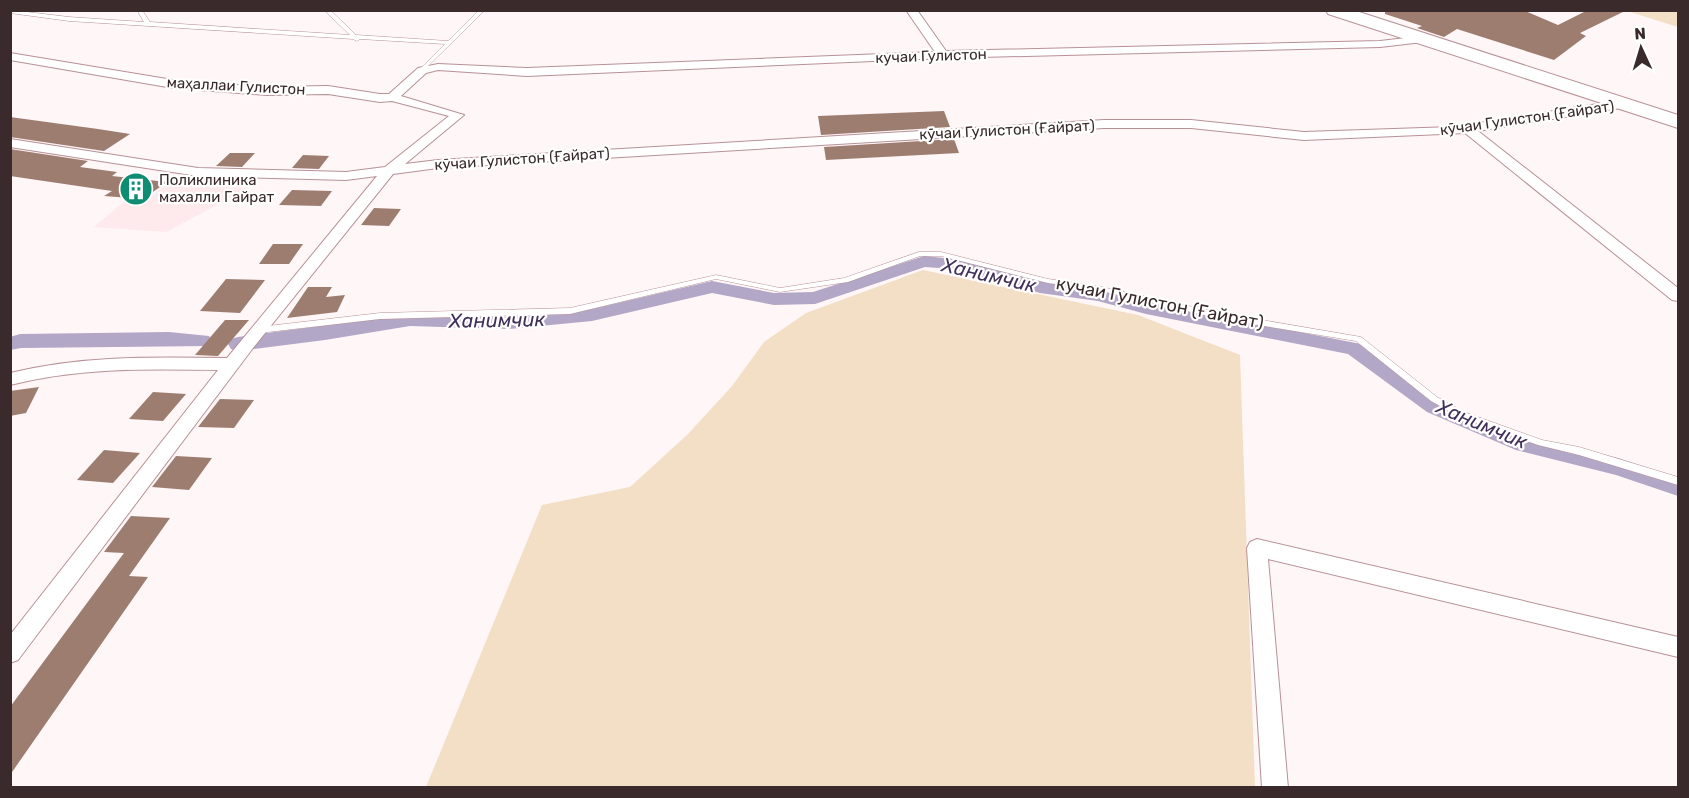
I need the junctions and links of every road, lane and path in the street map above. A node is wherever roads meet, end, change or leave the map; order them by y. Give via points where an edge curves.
1 (139, 10) edge
2 (326, 10) edge
3 (483, 10) edge
4 (911, 10) edge
5 (1334, 10) edge
6 (10, 11) edge
7 (149, 25) junction
8 (357, 39) junction
9 (1423, 39) junction
10 (449, 43) junction
11 (943, 55) junction
12 (10, 56) edge
13 (422, 70) junction
14 (392, 97) junction
15 (1623, 104) junction
16 (1678, 122) edge
17 (1468, 129) junction
18 (10, 143) edge
19 (388, 171) junction
20 (1678, 297) edge
21 (257, 333) junction
22 (234, 362) junction
23 (10, 379) edge
24 (1678, 481) edge
25 (1678, 647) edge
26 (10, 653) edge
27 (1275, 788) edge

1 - 7 lane
2 - 8 lane
3 - 10 lane
4 - 11 street
5 - 9 highway
6 - 7 lane
7 - 8 lane
8 - 10 lane
9 - 11 street, кучаи Гулистон via 1380,44
9 - 15 highway
10 - 13 lane
11 - 13 street, кучаи Гулистон via 527,72 438,67
12 - 14 street, маҳаллаи Гулистон via 173,84 267,91 328,90
13 - 14 street
14 - 19 street, маҳаллаи Гулистон via 458,115
15 - 16 highway
15 - 17 street, кӯчаи Гулистон (Ғайрат)
17 - 19 street, кӯчаи Гулистон (Ғайрат) via 1305,136 1191,124 1104,124 438,164
17 - 20 street
18 - 19 street via 198,172 346,176
19 - 21 street
21 - 22 street
21 - 24 lane, кучаи Гулистон (Ғайрат) via 380,316 570,311 716,277 780,290 845,280 919,254 941,254 1048,281 1358,339 1416,386 1461,414 1541,443 1579,450
22 - 23 street via 119,363
22 - 26 street
25 - 27 street via 1257,548

